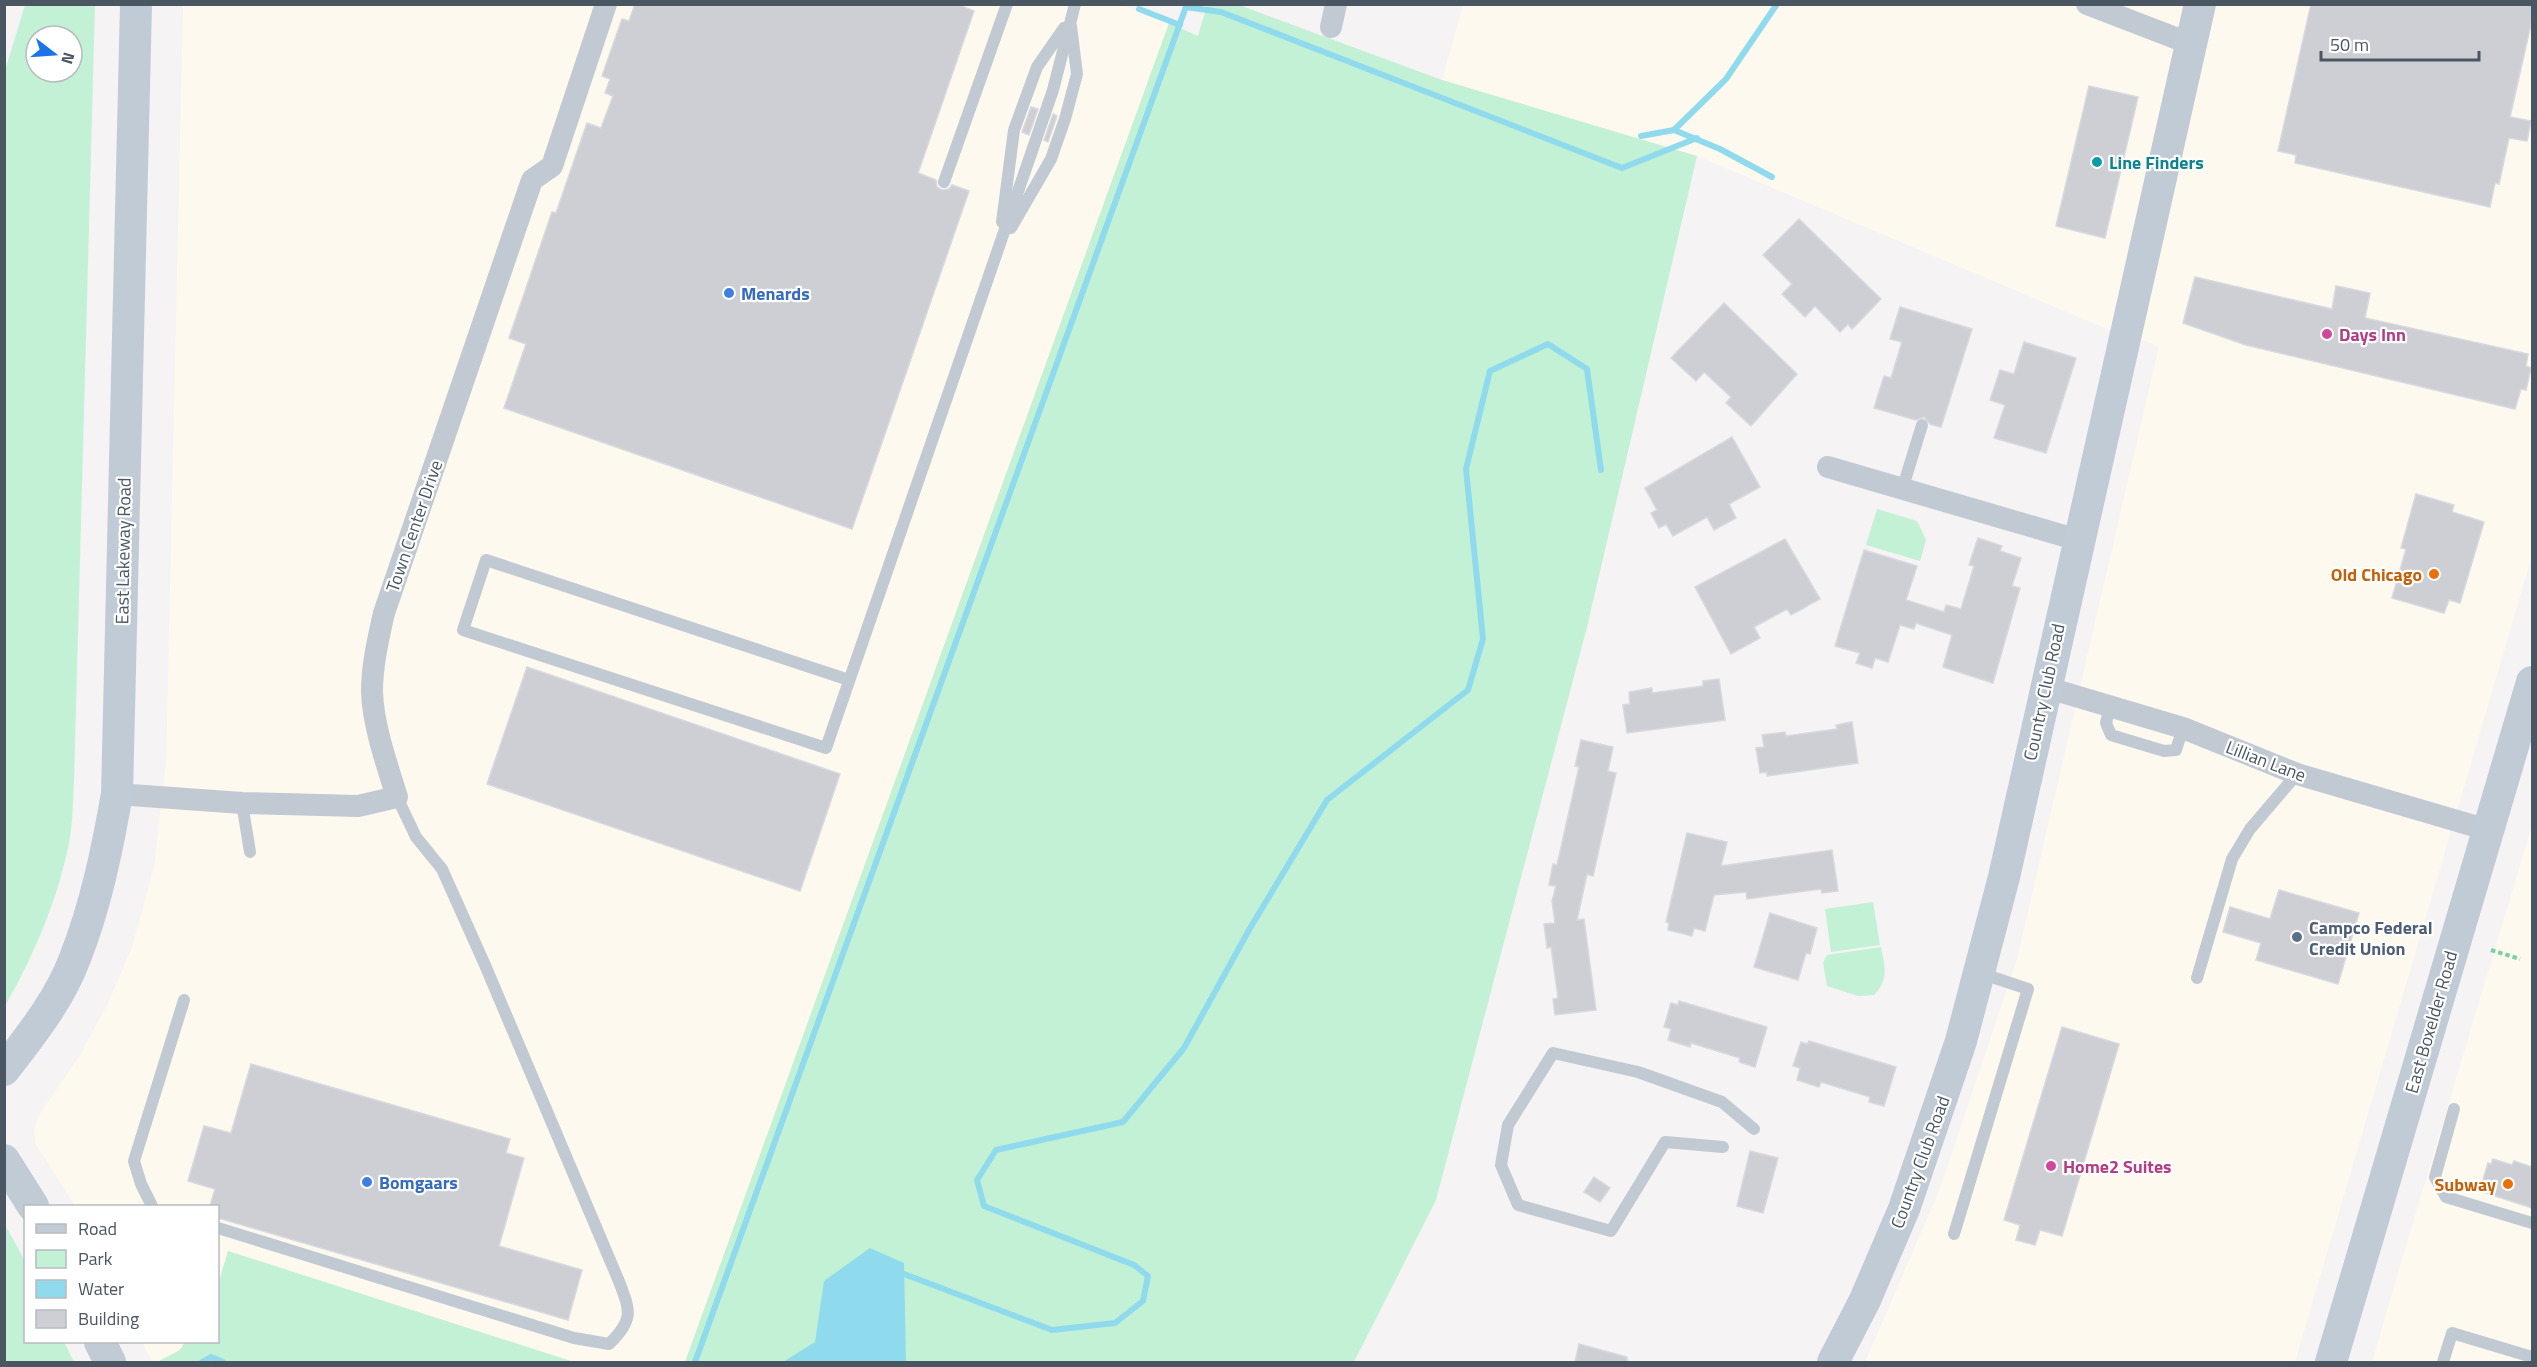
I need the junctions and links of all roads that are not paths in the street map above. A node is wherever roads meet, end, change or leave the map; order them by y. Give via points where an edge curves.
1 (136, 4) edge
2 (606, 4) edge
3 (1007, 4) edge
4 (1075, 4) edge
5 (1336, 4) edge
6 (2087, 4) edge
7 (2200, 4) edge
8 (1070, 19) junction
9 (1331, 27) dead end
10 (2191, 44) junction
11 (944, 182) dead end
12 (998, 251) junction
13 (1922, 425) dead end
14 (1828, 467) dead end
15 (1902, 490) junction
16 (2078, 540) junction
17 (849, 680) junction
18 (2532, 681) edge
19 (2045, 687) junction
20 (2297, 774) junction
21 (117, 794) junction
22 (397, 797) junction
23 (242, 803) junction
24 (2488, 830) junction
25 (250, 852) dead end
26 (1979, 973) junction
27 (2197, 978) dead end
28 (184, 1000) dead end
29 (4, 1070) edge
30 (2454, 1109) dead end
31 (1754, 1129) dead end
32 (1723, 1147) dead end
33 (4, 1160) edge
34 (32, 1205) edge
35 (152, 1205) edge
36 (2532, 1223) edge
37 (219, 1227) edge
38 (1954, 1234) dead end
39 (101, 1343) edge
40 (2532, 1357) edge
41 (110, 1362) edge
42 (1833, 1362) edge
43 (2331, 1362) edge
44 (2443, 1362) edge

1 - 21 main road, East Lakeway Road
2 - 22 street, Town Center Drive via 552,166 532,180 384,613 374,654 372,694
3 - 11 lane
4 - 8 lane
5 - 9 street
6 - 10 street
7 - 10 main road, Country Club Road
8 - 12 lane via 1053,90
8 - 12 lane via 1037,68 1014,130
8 - 12 lane via 1077,74 1065,118 1051,159
10 - 16 main road, Country Club Road
12 - 17 lane
13 - 15 lane
14 - 15 street
15 - 16 street
16 - 19 main road, Country Club Road
17 - 17 lane via 826,748 463,630 486,560
18 - 24 main road, East Boxelder Road
19 - 20 street, Lillian Lane via 2183,728
19 - 26 main road, Country Club Road
20 - 24 street, Lillian Lane
20 - 27 lane via 2250,829 2232,859
21 - 23 street
21 - 29 main road, East Lakeway Road via 104,867 75,960 44,1018
22 - 23 street via 358,807
22 - 37 lane via 417,837 442,869 485,965 618,1279 629,1308 625,1329 609,1344 574,1338
23 - 25 lane
24 - 43 main road, East Boxelder Road
26 - 38 lane via 2028,989
26 - 42 main road, Country Club Road via 1916,1178 1865,1300
28 - 35 lane via 134,1161
30 - 36 lane via 2435,1177 2446,1197
31 - 32 lane via 1722,1102 1638,1072 1553,1053 1509,1125 1501,1165 1518,1205 1611,1231 1665,1142
33 - 34 main road
39 - 41 main road
40 - 44 lane via 2452,1333

